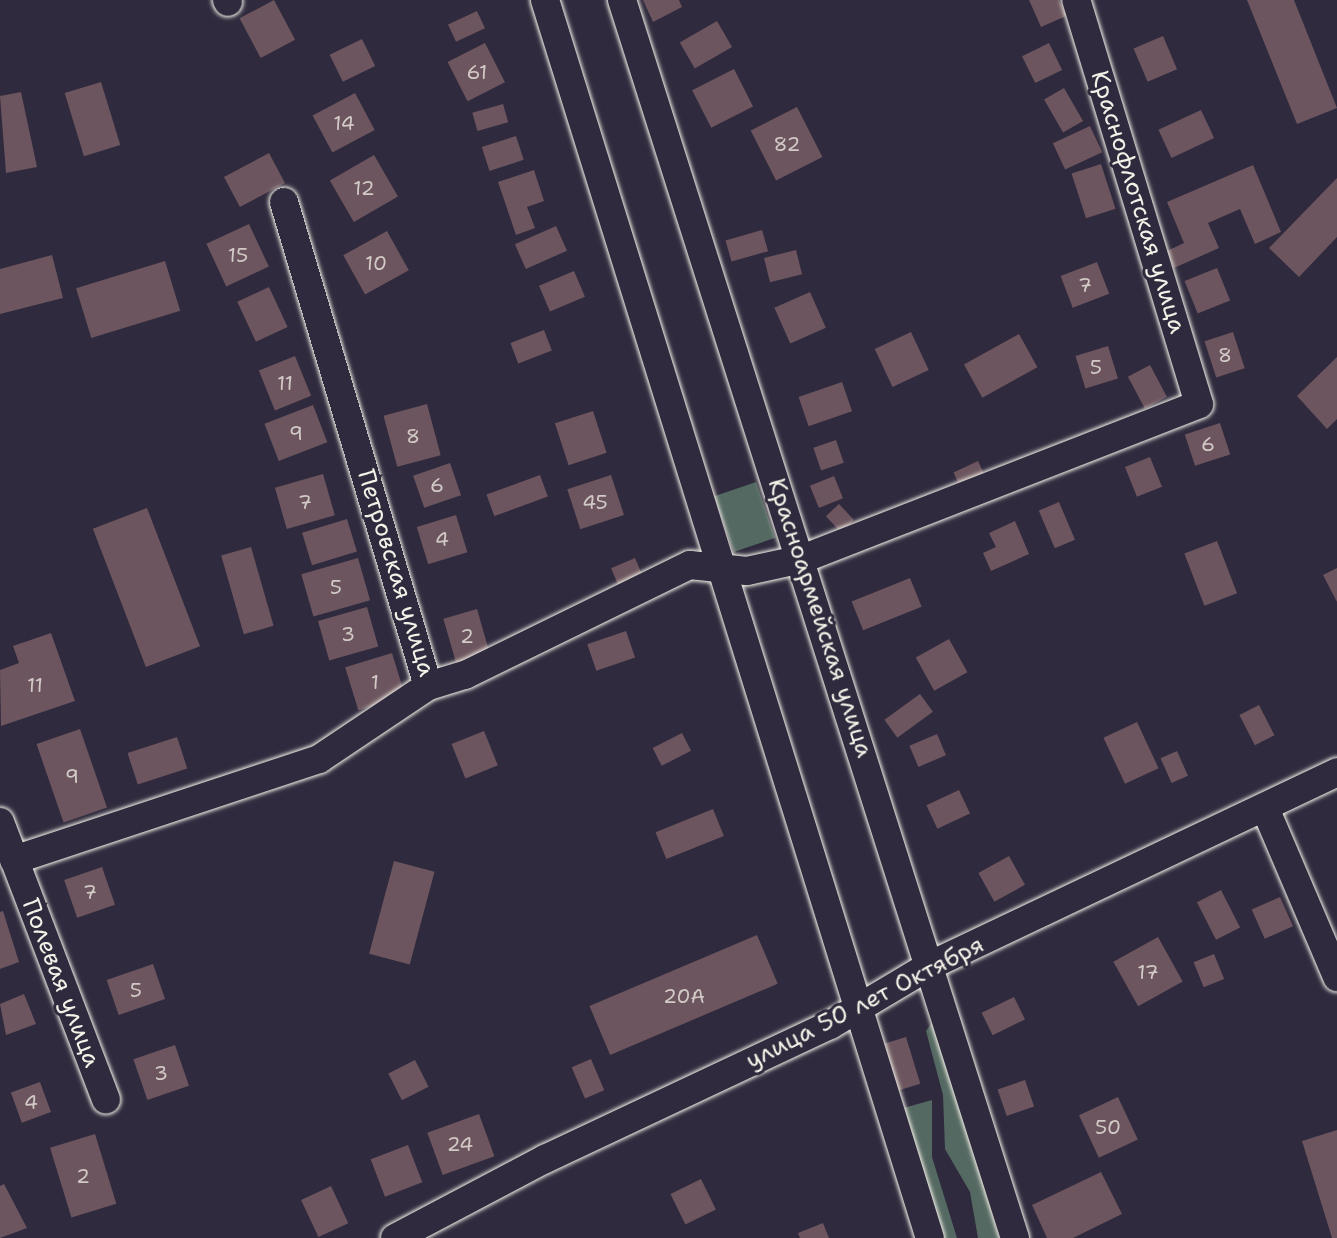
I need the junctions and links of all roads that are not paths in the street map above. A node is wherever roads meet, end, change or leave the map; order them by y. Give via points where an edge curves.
1 (545, 0) edge
2 (622, 0) edge
3 (1076, 0) edge
4 (284, 202) dead end
5 (1199, 404) joint
6 (802, 559) junction
7 (723, 567) junction
8 (428, 686) junction
9 (1337, 772) edge
10 (1265, 808) junction
11 (0, 822) edge
12 (14, 860) junction
13 (929, 966) junction
14 (1337, 977) edge
15 (858, 1007) junction
16 (106, 1099) dead end
17 (395, 1238) edge
18 (930, 1238) edge
19 (1015, 1238) edge

1 - 7 street
2 - 6 street, Красноармейская улица
3 - 5 street, Краснофлотская улица
4 - 8 street, Петровская улица
5 - 6 street, Петровская улица
6 - 7 street, Петровская улица via 747,571
6 - 13 street, Красноармейская улица
7 - 8 street, Петровская улица via 690,565 465,675
7 - 15 street
8 - 12 street via 319,759
9 - 10 street, улица 50 лет Октября
10 - 13 street, улица 50 лет Октября
10 - 14 street
11 - 12 street, Полевая улица
12 - 16 street, Полевая улица
13 - 15 street, улица 50 лет Октября
13 - 19 street, Красноармейская улица
15 - 17 street, улица 50 лет Октября
15 - 18 street

